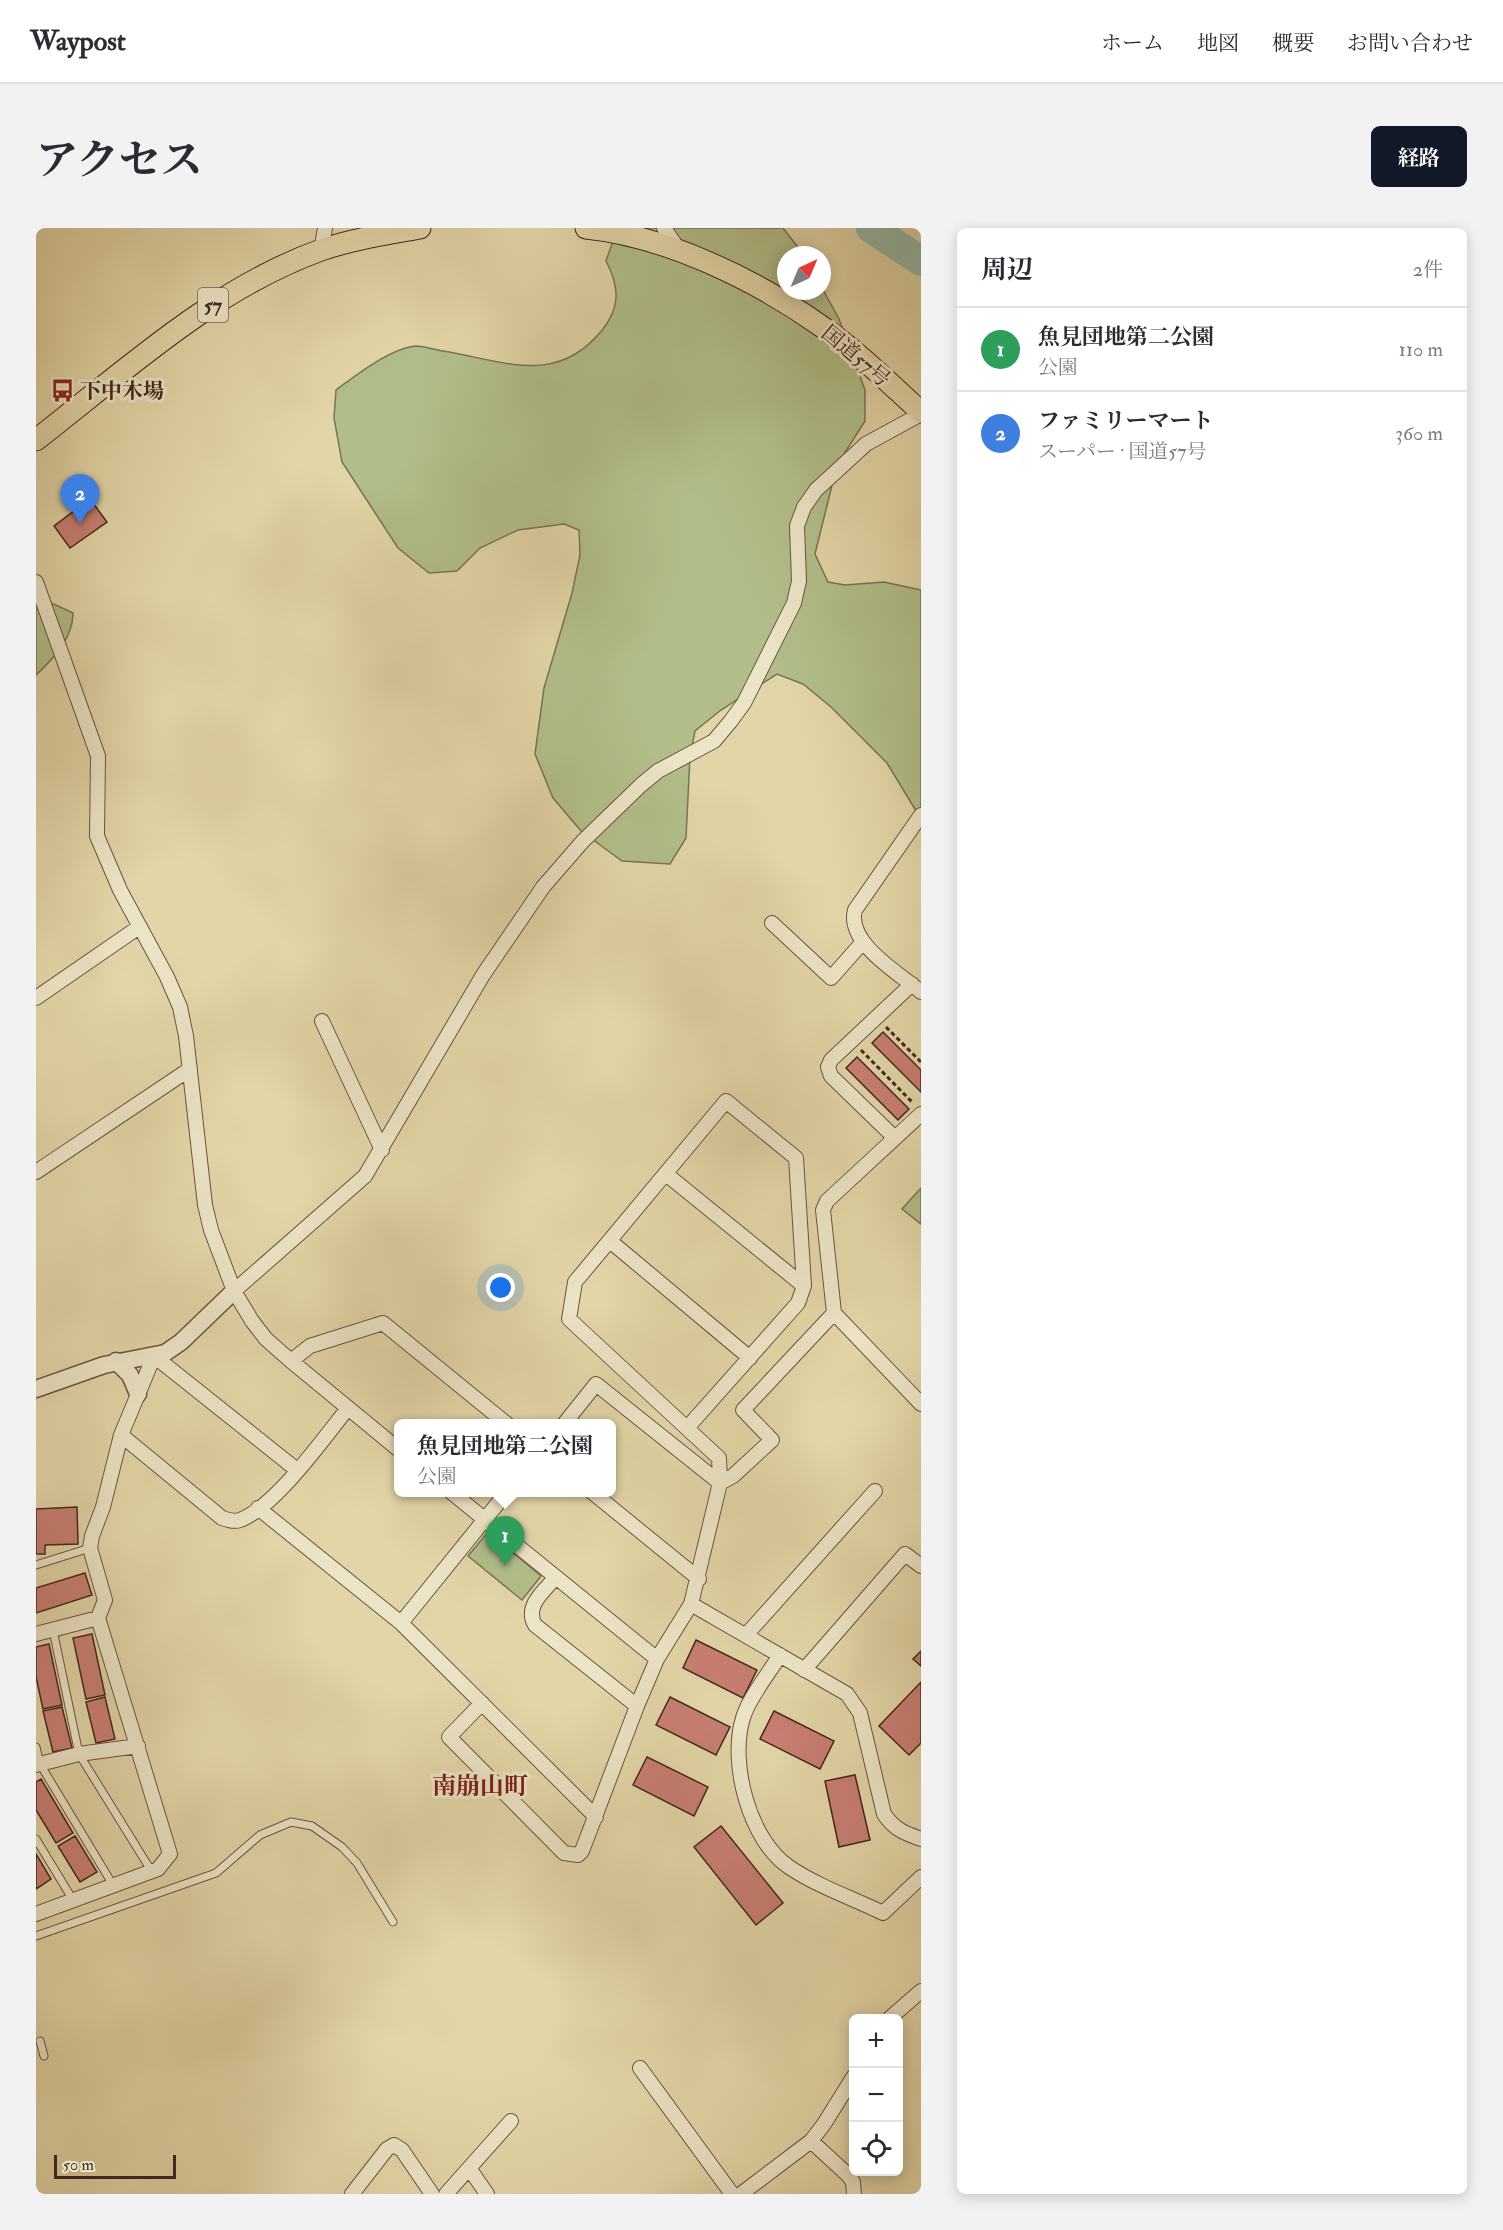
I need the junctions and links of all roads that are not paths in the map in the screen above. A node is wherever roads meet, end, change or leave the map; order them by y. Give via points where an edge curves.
1 (324, 228) edge
2 (420, 228) edge
3 (586, 228) edge
4 (664, 228) edge
5 (321, 250) junction
6 (680, 252) junction
7 (921, 413) edge
8 (36, 440) edge
9 (36, 582) edge
10 (921, 815) edge
11 (772, 923) dead end
12 (139, 927) junction
13 (862, 943) junction
14 (916, 988) edge
15 (36, 998) edge
16 (322, 1021) dead end
17 (190, 1069) junction
18 (921, 1112) edge
19 (895, 1138) junction
20 (382, 1150) junction
21 (36, 1172) edge
22 (666, 1174) junction
23 (610, 1241) junction
24 (804, 1286) junction
25 (234, 1292) junction
26 (834, 1313) junction
27 (154, 1356) junction
28 (750, 1358) junction
29 (116, 1361) junction
30 (291, 1362) junction
31 (36, 1389) edge
32 (138, 1394) junction
33 (921, 1404) edge
34 (348, 1408) junction
35 (501, 1419) edge
36 (568, 1419) edge
37 (687, 1428) junction
38 (122, 1435) junction
39 (394, 1445) edge
40 (297, 1470) junction
41 (720, 1484) junction
42 (875, 1491) dead end
43 (457, 1497) edge
44 (503, 1497) edge
45 (598, 1497) edge
46 (258, 1508) junction
47 (485, 1520) junction
48 (90, 1548) junction
49 (36, 1565) edge
50 (921, 1566) edge
51 (556, 1577) junction
52 (699, 1579) junction
53 (692, 1604) junction
54 (98, 1618) junction
55 (401, 1623) junction
56 (52, 1630) junction
57 (36, 1634) edge
58 (746, 1635) junction
59 (780, 1655) junction
60 (657, 1659) junction
61 (804, 1670) junction
62 (482, 1703) junction
63 (637, 1706) junction
64 (138, 1746) junction
65 (36, 1747) edge
66 (80, 1754) junction
67 (38, 1764) edge
68 (596, 1817) junction
69 (36, 1839) edge
70 (921, 1839) edge
71 (152, 1872) junction
72 (921, 1877) edge
73 (113, 1886) junction
74 (73, 1900) junction
75 (36, 1914) edge
76 (393, 1922) dead end
77 (36, 1936) edge
78 (921, 1991) edge
79 (896, 2014) edge
80 (39, 2042) dead end
81 (44, 2056) dead end
82 (640, 2068) dead end
83 (849, 2084) edge
84 (511, 2121) dead end
85 (811, 2141) junction
86 (469, 2168) junction
87 (352, 2194) edge
88 (432, 2194) edge
89 (446, 2194) edge
90 (487, 2194) edge
91 (732, 2194) edge
92 (741, 2194) edge
93 (854, 2194) edge

1 - 5 street
2 - 5 highway, 57
3 - 6 highway, 国道57号
4 - 6 street
5 - 8 highway, 57 via 232,293 193,318
6 - 7 highway, 国道57号 via 776,297 820,326
7 - 20 street via 866,444 816,490 797,526 799,581 794,603 744,702 714,741 658,771 641,785 583,841 543,887 483,975
9 - 12 street via 98,756 97,836
10 - 13 street via 855,910 853,927
11 - 13 street via 831,978
12 - 15 street
12 - 17 street via 180,1007
13 - 14 street
14 - 19 street via 876,1017 831,1059 829,1072
16 - 20 street
17 - 21 street
17 - 25 street via 205,1205
18 - 19 street
19 - 26 street via 827,1201 823,1210
20 - 25 street via 365,1176
22 - 23 street
22 - 24 street
22 - 24 street via 726,1101 796,1158
23 - 28 street
23 - 37 street via 575,1282 569,1318
24 - 28 street via 798,1303
25 - 27 street via 173,1348
25 - 30 street via 259,1330
26 - 33 street
26 - 41 street via 743,1410 772,1440
27 - 29 street
27 - 32 street
27 - 40 street
28 - 37 street
29 - 31 street
29 - 32 street via 130,1375
30 - 34 street
30 - 35 street via 310,1346 383,1323
32 - 38 street
34 - 39 street
34 - 40 street
36 - 41 street via 596,1384
37 - 41 street via 719,1458
38 - 46 street via 222,1518 242,1520
38 - 48 street
40 - 46 street
41 - 52 street
42 - 58 street
43 - 47 street
44 - 47 street
45 - 52 street
46 - 55 street
47 - 51 street
47 - 55 street
48 - 49 lane
48 - 54 street via 105,1600
50 - 61 street via 905,1554
51 - 60 street
51 - 63 street via 532,1605 535,1625
52 - 53 street
53 - 58 street
53 - 60 street
54 - 56 street
54 - 64 street
55 - 62 street
56 - 57 street
56 - 66 lane
58 - 59 street
59 - 61 street
59 - 72 street via 743,1717 737,1760 754,1824 763,1841 789,1867 883,1913
60 - 63 street
61 - 70 street via 847,1694 855,1703 884,1814 892,1826
62 - 68 street
62 - 68 street via 449,1737 564,1853 572,1856 582,1851
63 - 68 street
64 - 66 street
64 - 71 street via 170,1848 168,1859
65 - 67 lane
66 - 67 street
66 - 71 lane
67 - 73 lane
69 - 74 lane
71 - 73 street
73 - 74 street
74 - 75 street
76 - 77 lane via 357,1863 342,1847 312,1826 291,1822 260,1835 216,1873
78 - 79 street
80 - 81 lane
82 - 91 street
83 - 85 street
84 - 86 street
85 - 92 street
85 - 93 street via 854,2182
86 - 89 street
86 - 90 street
87 - 88 street via 394,2145 402,2150

